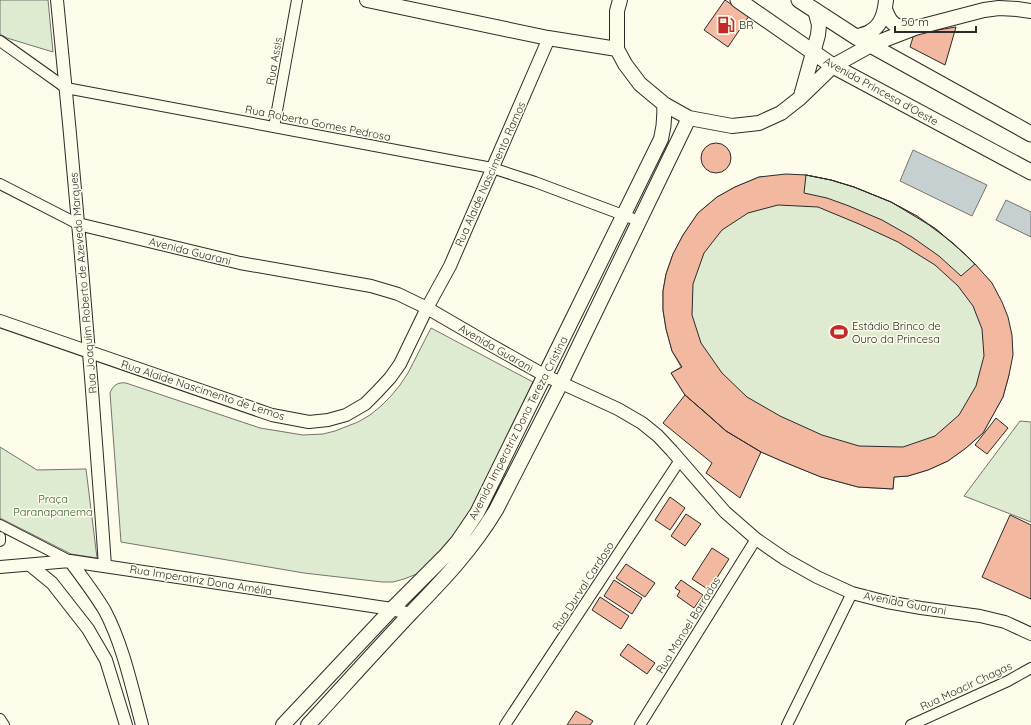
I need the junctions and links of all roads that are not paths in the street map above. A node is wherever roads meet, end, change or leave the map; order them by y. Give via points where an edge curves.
1 (57, 0) edge
2 (297, 0) edge
3 (367, 0) edge
4 (620, 0) edge
5 (739, 0) edge
6 (799, 0) edge
7 (886, 5) edge
8 (815, 10) junction
9 (1031, 11) edge
10 (906, 31) junction
11 (856, 37) junction
12 (549, 38) junction
13 (0, 41) edge
14 (871, 45) junction
15 (617, 49) junction
16 (812, 53) junction
17 (833, 66) junction
18 (66, 88) junction
19 (800, 98) junction
20 (664, 104) junction
21 (689, 118) junction
22 (274, 127) junction
23 (1031, 134) edge
24 (492, 168) junction
25 (1031, 172) edge
26 (0, 184) edge
27 (623, 216) junction
28 (639, 221) junction
29 (78, 224) junction
30 (427, 308) junction
31 (0, 321) edge
32 (89, 352) junction
33 (544, 375) junction
34 (561, 383) junction
35 (680, 460) junction
36 (0, 524) edge
37 (0, 537) edge
38 (756, 538) junction
39 (0, 541) edge
40 (70, 561) junction
41 (30, 565) junction
42 (105, 566) junction
43 (0, 567) edge
44 (852, 593) junction
45 (392, 609) junction
46 (410, 614) junction
47 (1031, 634) edge
48 (1031, 668) edge
49 (0, 719) edge
50 (4, 725) edge
51 (126, 725) edge
52 (142, 725) edge
53 (283, 725) edge
54 (308, 725) edge
55 (505, 725) edge
56 (640, 725) edge
57 (787, 725) edge
58 (911, 725) edge

1 - 18 street, Rua Joaquim Roberto de Azevedo Marques
2 - 22 street, Rua Assis
3 - 12 main road
4 - 15 main road via 617,11
5 - 16 main road, Avenida Princesa d'Oeste
6 - 8 main road
7 - 10 main road via 889,19
7 - 11 main road via 875,29
8 - 11 main road
8 - 16 main road via 819,25
9 - 10 main road via 1000,8 984,10
10 - 14 main road
11 - 14 main road
12 - 15 main road
12 - 24 street, Rua Alaíde Nascimento Ramos
13 - 18 street, Rua Roberto Gomes Pedrosa
14 - 17 main road
14 - 23 main road
15 - 20 main road via 640,84
16 - 17 main road, Avenida Princesa d'Oeste
16 - 19 main road
17 - 19 main road
17 - 25 main road, Avenida Princesa d'Oeste
18 - 22 street, Rua Roberto Gomes Pedrosa
18 - 29 street, Rua Joaquim Roberto de Azevedo Marques
19 - 21 main road via 781,113 759,123 732,126
20 - 21 main road
20 - 27 main road, Avenida Imperatriz Dona Tereza Cristina via 665,118 661,139
21 - 28 main road, Avenida Imperatriz Dona Tereza Cristina
22 - 24 street, Rua Roberto Gomes Pedrosa
24 - 27 street, Rua Roberto Gomes Pedrosa
24 - 30 street, Rua Alaíde Nascimento Ramos via 450,266
26 - 29 street, Avenida Guarani
27 - 28 street, Rua Roberto Gomes Pedrosa
27 - 33 main road, Avenida Imperatriz Dona Tereza Cristina
28 - 34 main road, Avenida Imperatriz Dona Tereza Cristina
29 - 30 street, Avenida Guarani via 240,263 370,286 398,294
29 - 32 street, Rua Joaquim Roberto de Azevedo Marques
30 - 32 street, Rua Alaide Nascimento de Lemos via 400,364 381,387 365,404 346,415 328,420 309,422 272,415
30 - 33 street, Avenida Guarani
31 - 32 street, Rua Alaide Nascimento de Lemos
32 - 42 street, Rua Joaquim Roberto de Azevedo Marques
33 - 34 street, Avenida Guarani
33 - 45 main road, Avenida Imperatriz Dona Tereza Cristina via 477,513 445,556
34 - 35 street, Avenida Guarani via 642,423
34 - 46 main road, Avenida Imperatriz Dona Tereza Cristina via 485,529 460,561
35 - 38 street, Avenida Guarani via 725,512
35 - 55 street, Rua Durval Cardoso
36 - 40 street, Rua Imperatriz Dona Amélia
37 - 39 street
38 - 44 street, Avenida Guarani via 785,559
38 - 56 street, Rua Manoel Barradas
40 - 41 street
40 - 42 street, Rua Imperatriz Dona Amélia
40 - 52 street via 104,610 112,628 120,647
41 - 43 street
41 - 51 street via 52,583 88,629 106,660
42 - 45 street, Rua Imperatriz Dona Amélia
44 - 47 street, Avenida Guarani via 887,602 980,616 1005,622
44 - 57 street
45 - 46 street, Rua Imperatriz Dona Amélia
45 - 53 main road, Avenida Imperatriz Dona Tereza Cristina
46 - 54 main road, Avenida Imperatriz Dona Tereza Cristina
48 - 58 street, Rua Moacir Chagas
49 - 50 street

